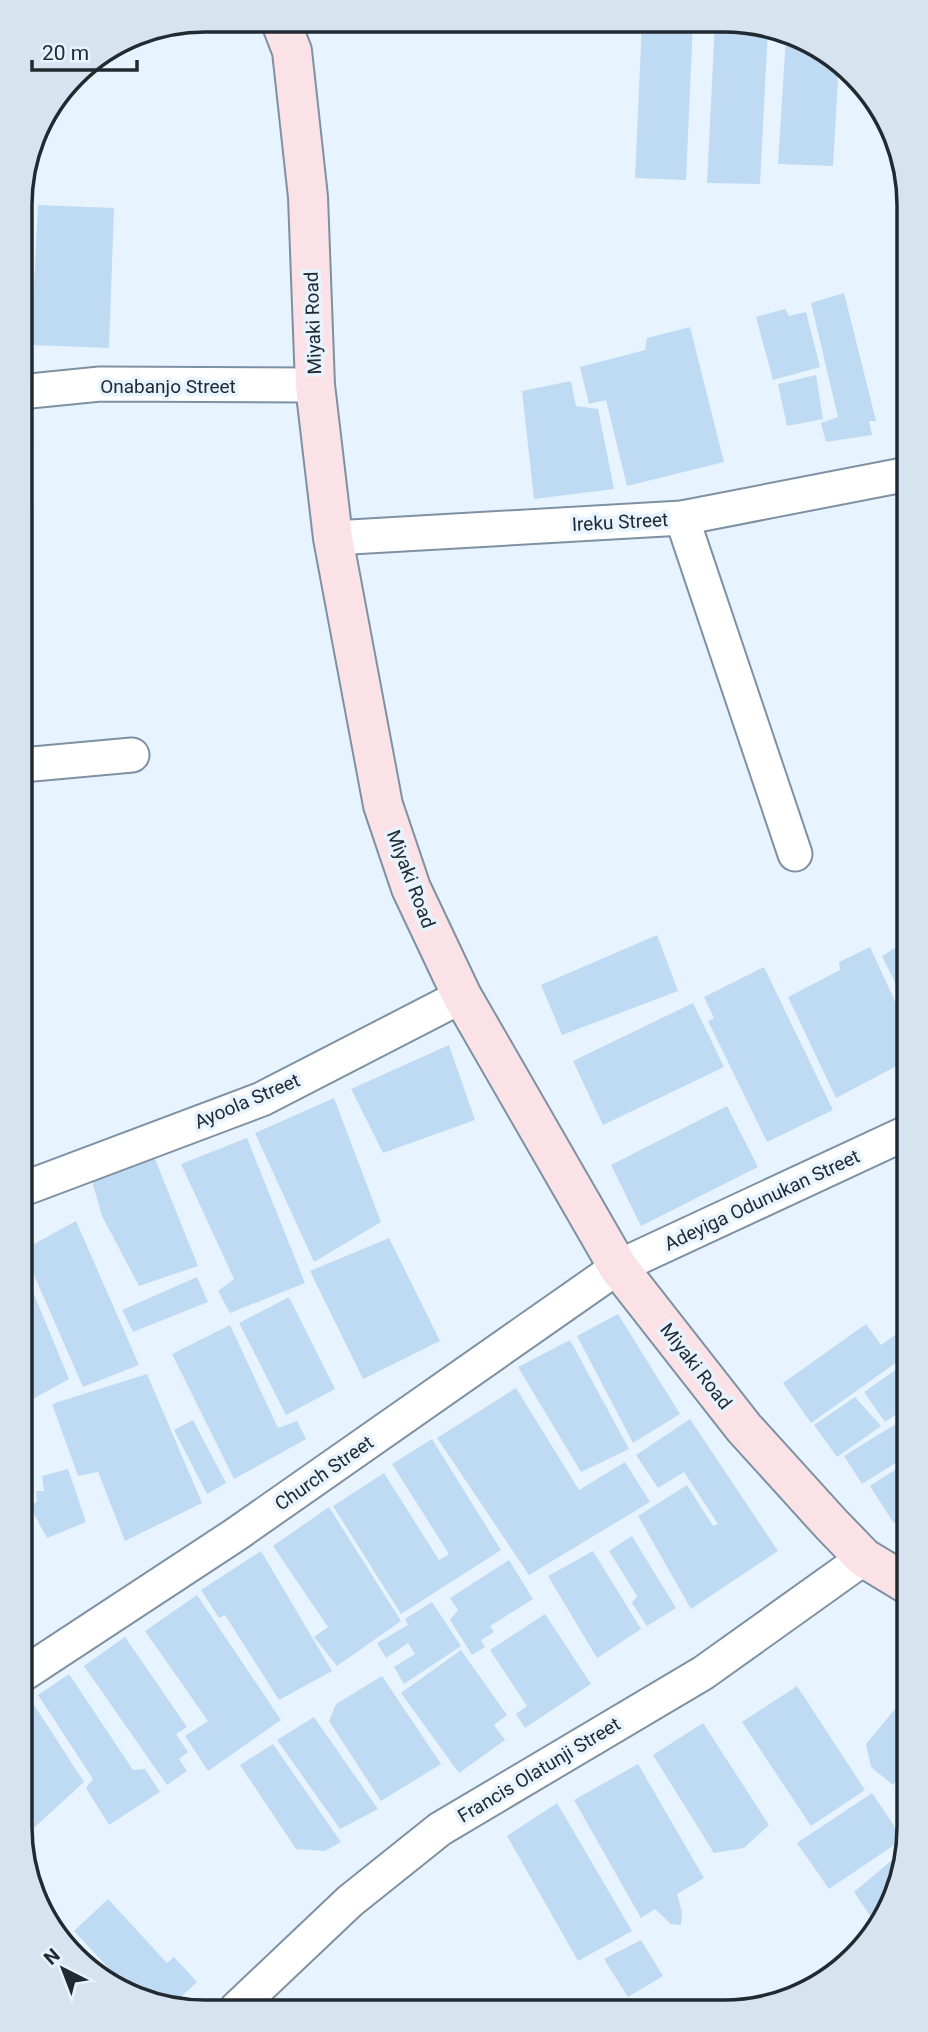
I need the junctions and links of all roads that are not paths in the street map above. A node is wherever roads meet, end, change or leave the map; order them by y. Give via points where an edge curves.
1 (285, 32) edge
2 (315, 385) junction
3 (32, 391) edge
4 (897, 476) edge
5 (682, 519) junction
6 (333, 538) junction
7 (132, 755) dead end
8 (32, 764) edge
9 (794, 854) dead end
10 (462, 996) junction
11 (896, 1137) edge
12 (32, 1186) edge
13 (618, 1268) junction
14 (864, 1558) junction
15 (896, 1577) edge
16 (32, 1668) edge
17 (246, 2000) edge

1 - 2 street, Miyaki Road via 292,51 308,197
2 - 3 street, Onabanjo Street via 100,384
2 - 6 street, Miyaki Road
4 - 5 street, Ireku Street
5 - 6 street, Ireku Street
5 - 9 street
6 - 10 street, Miyaki Road via 383,805 411,888
7 - 8 street
10 - 12 street, Ayoola Street via 262,1099
10 - 13 street, Miyaki Road
11 - 13 street, Adeyiga Odunukan Street
13 - 14 street, Miyaki Road via 744,1428
13 - 16 street, Church Street via 235,1535
14 - 15 street, Miyaki Road
14 - 17 street, Francis Olatunji Street via 703,1673 440,1829 350,1901

